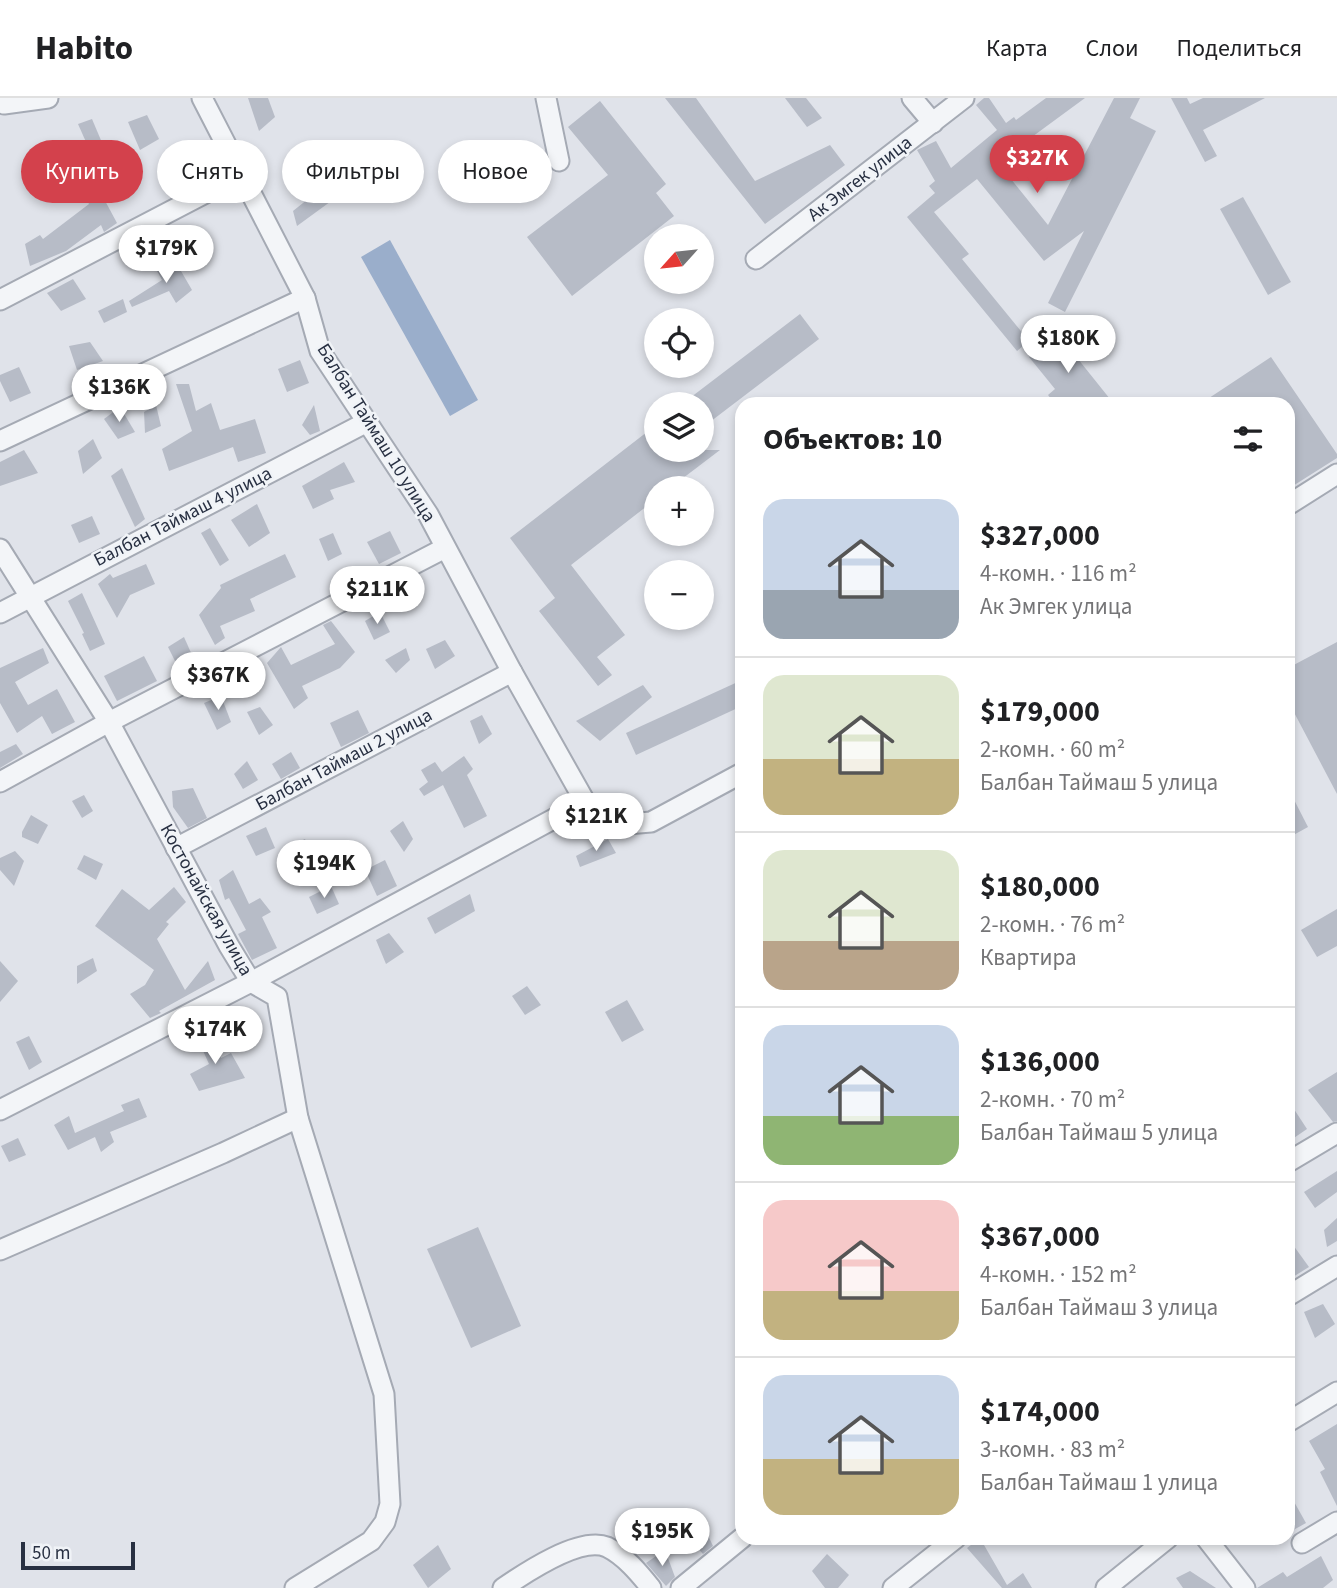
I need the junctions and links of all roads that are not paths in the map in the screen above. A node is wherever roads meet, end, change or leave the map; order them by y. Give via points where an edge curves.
1 (48, 98) edge
2 (202, 98) edge
3 (546, 98) edge
4 (912, 98) edge
5 (964, 98) edge
6 (3, 108) edge
7 (933, 122) junction
8 (224, 140) edge
9 (559, 160) dead end
10 (186, 203) edge
11 (256, 203) edge
12 (756, 259) dead end
13 (304, 298) junction
14 (0, 300) edge
15 (368, 422) junction
16 (0, 441) edge
17 (1337, 474) edge
18 (1295, 501) edge
19 (0, 548) edge
20 (446, 548) junction
21 (30, 596) junction
22 (0, 613) edge
23 (512, 672) junction
24 (108, 722) junction
25 (735, 777) edge
26 (0, 782) edge
27 (585, 802) junction
28 (176, 848) junction
29 (251, 982) junction
30 (0, 1110) edge
31 (298, 1118) junction
32 (1337, 1133) edge
33 (1295, 1158) edge
34 (0, 1250) edge
35 (1337, 1266) edge
36 (1295, 1292) edge
37 (1337, 1392) edge
38 (1295, 1418) edge
39 (1337, 1522) edge
40 (1302, 1543) dead end
41 (735, 1544) edge
42 (947, 1545) edge
43 (1159, 1545) edge
44 (1211, 1545) edge
45 (295, 1588) edge
46 (503, 1588) edge
47 (651, 1588) edge
48 (681, 1588) edge
49 (893, 1588) edge
50 (1106, 1588) edge
51 (1245, 1588) edge

1 - 6 street
2 - 8 street, Балбан Таймаш 10 улица
3 - 9 street
4 - 7 street
5 - 7 street, Ак Эмгек улица
7 - 12 street, Ак Эмгек улица
10 - 14 street
11 - 13 street, Балбан Таймаш 10 улица
13 - 15 street, Балбан Таймаш 10 улица via 320,351
13 - 16 street
15 - 20 street, Балбан Таймаш 10 улица
15 - 21 street, Балбан Таймаш 4 улица
17 - 18 street
19 - 21 street, Костонайская улица
20 - 23 street, Балбан Таймаш 10 улица
20 - 24 street
21 - 22 street, Балбан Таймаш 4 улица
21 - 24 street, Костонайская улица
23 - 27 street, Балбан Таймаш 10 улица
23 - 28 street, Балбан Таймаш 2 улица
24 - 26 street
24 - 28 street, Костонайская улица
25 - 27 street, Балбан Таймаш 10 улица via 651,822 615,825
27 - 29 street
28 - 29 street, Костонайская улица
29 - 30 street
29 - 31 street, Костонайская улица via 277,997
31 - 34 street
31 - 45 street, Костонайская улица via 384,1394 390,1504 385,1522 371,1541
32 - 33 street
35 - 36 street
37 - 38 street
39 - 40 street
41 - 48 street
42 - 49 street
43 - 50 street
44 - 51 street
46 - 47 street via 531,1569 582,1546 606,1546 634,1567

